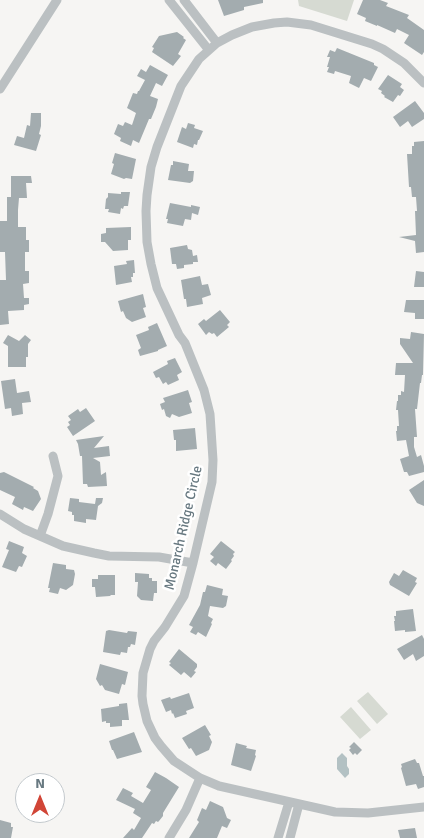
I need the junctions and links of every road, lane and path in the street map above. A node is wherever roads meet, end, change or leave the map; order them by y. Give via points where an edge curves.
1 (58, 0) edge
2 (169, 0) edge
3 (184, 0) edge
4 (217, 43) junction
5 (208, 50) junction
6 (424, 83) edge
7 (0, 90) edge
8 (53, 456) dead end
9 (0, 514) edge
10 (40, 536) junction
11 (193, 563) junction
12 (200, 778) junction
13 (289, 802) junction
14 (299, 804) junction
15 (424, 807) edge
16 (169, 838) edge
17 (278, 838) edge
18 (290, 838) edge

1 - 7 street
2 - 5 street
3 - 4 street
4 - 5 street, Monarch Ridge Circle
4 - 6 street, Monarch Ridge Circle via 263,24 311,25 383,49 404,63
5 - 11 street, Monarch Ridge Circle via 181,86 162,132 151,167 146,211 146,237 157,288 194,362 210,414 212,482
8 - 10 street via 58,476
9 - 10 street
10 - 11 street via 64,546 109,556 159,556
11 - 12 street, Monarch Ridge Circle via 184,596 154,641 147,658 142,696 147,722 155,738 174,761
12 - 13 street, Monarch Ridge Circle via 219,786
12 - 16 street
13 - 14 street, Monarch Ridge Circle
13 - 17 street
14 - 15 street, Monarch Ridge Circle via 334,812 368,813
14 - 18 street

